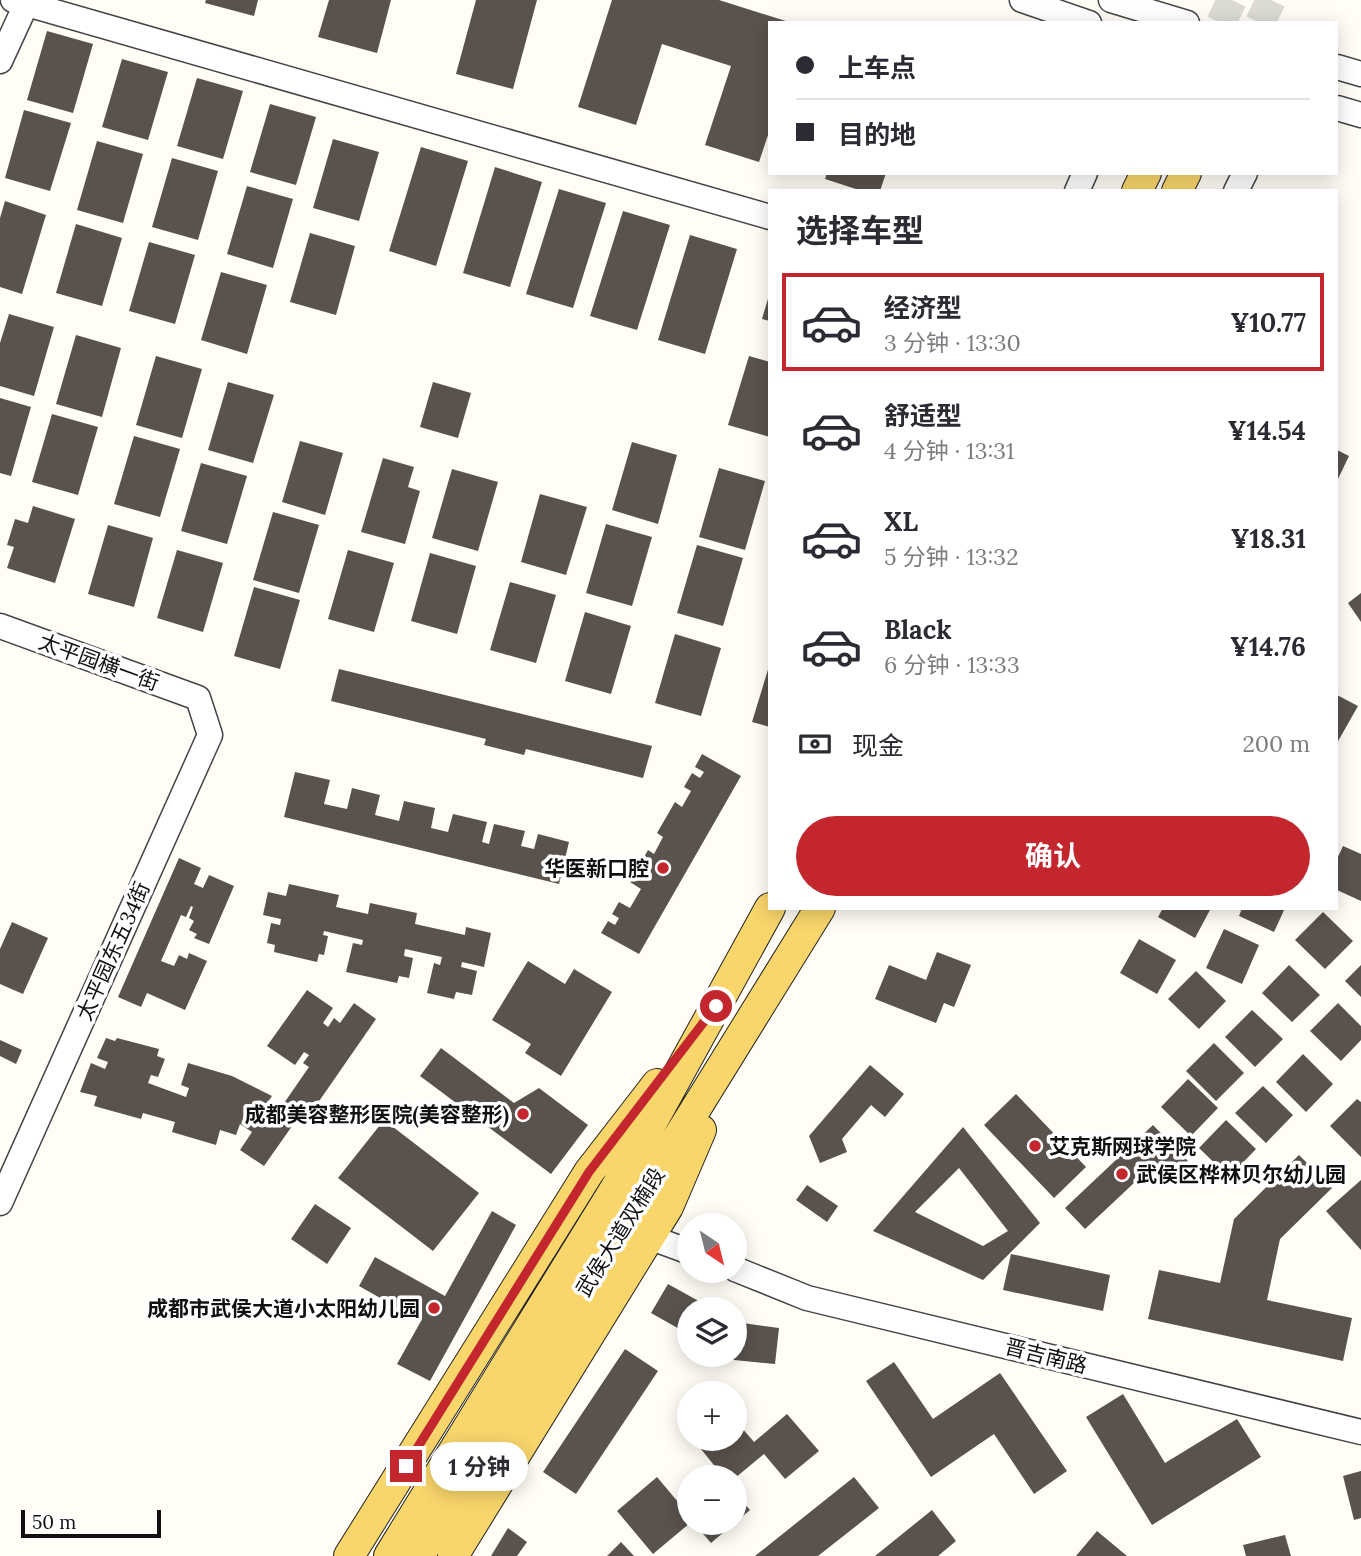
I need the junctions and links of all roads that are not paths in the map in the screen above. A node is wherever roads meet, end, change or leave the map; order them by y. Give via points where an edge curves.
1 (1022, 0) edge
2 (1111, 0) edge
3 (23, 2) edge
4 (1157, 18) edge
5 (1083, 21) edge
6 (1175, 21) edge
7 (0, 61) edge
8 (1338, 67) edge
9 (1361, 74) edge
10 (1338, 108) edge
11 (1361, 115) edge
12 (768, 216) edge
13 (0, 626) edge
14 (198, 698) joint
15 (769, 910) edge
16 (819, 910) edge
17 (716, 1006) junction
18 (738, 1044) junction
19 (629, 1192) junction
20 (0, 1203) edge
21 (649, 1237) junction
22 (677, 1247) edge
23 (747, 1274) edge
24 (1361, 1432) edge
25 (349, 1556) edge
26 (389, 1556) edge
27 (419, 1556) edge
28 (453, 1556) edge

1 - 5 street
2 - 4 street
3 - 7 street
3 - 12 street
4 - 6 street
8 - 9 street
10 - 11 street
13 - 14 street, 太平园横一街
14 - 20 street, 太平园东五34街 via 210,735
15 - 17 main road, 武侯大道双楠段
16 - 18 main road, 武侯大道双楠段
17 - 19 main road, 武侯大道双楠段
17 - 25 main road via 589,1172
18 - 19 main road, 武侯大道双楠段
18 - 21 main road via 668,1207
19 - 26 main road, 武侯大道双楠段
19 - 27 main road, 武侯大道双楠段
21 - 22 street
21 - 28 main road
23 - 24 street, 晋吉南路 via 807,1298

